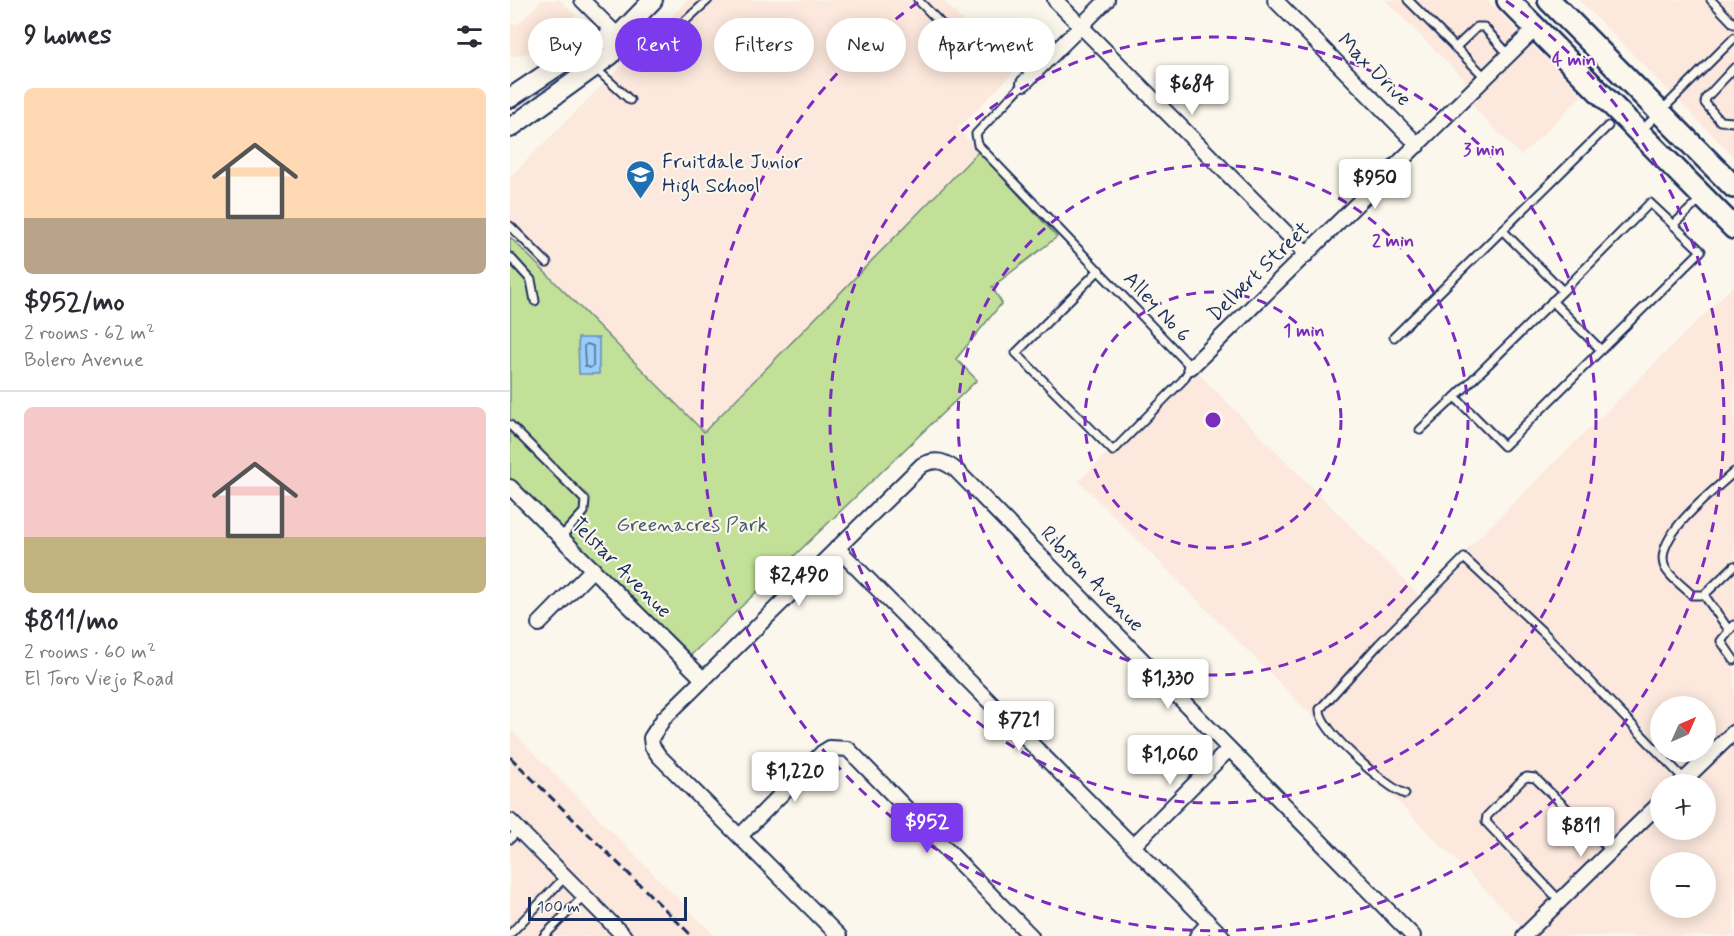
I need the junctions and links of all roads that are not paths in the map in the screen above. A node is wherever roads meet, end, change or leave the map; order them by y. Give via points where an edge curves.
1 (582, 0) edge
2 (653, 0) edge
3 (708, 0) edge
4 (918, 0) edge
5 (1055, 0) edge
6 (1107, 0) edge
7 (1275, 0) edge
8 (1408, 0) edge
9 (1508, 0) edge
10 (1534, 0) edge
11 (1710, 0) edge
12 (1556, 7) edge
13 (636, 18) edge
14 (688, 18) edge
15 (936, 18) edge
16 (1734, 24) edge
17 (1081, 26) junction
18 (1536, 28) junction
19 (615, 30) edge
20 (615, 35) edge
21 (1734, 38) edge
22 (615, 46) edge
23 (1455, 48) junction
24 (1509, 55) junction
25 (603, 62) edge
26 (1734, 68) edge
27 (589, 72) edge
28 (599, 72) edge
29 (1486, 78) junction
30 (1024, 82) joint
31 (510, 98) edge
32 (630, 100) dead end
33 (1660, 112) junction
34 (1734, 122) edge
35 (1608, 126) dead end
36 (510, 128) edge
37 (1640, 133) junction
38 (1418, 145) junction
39 (1734, 187) edge
40 (1703, 196) junction
41 (1673, 225) junction
42 (510, 226) edge
43 (1734, 228) edge
44 (1502, 230) junction
45 (1308, 254) junction
46 (510, 257) edge
47 (547, 262) dead end
48 (1099, 270) junction
49 (1563, 291) junction
50 (535, 301) dead end
51 (1552, 301) junction
52 (1394, 337) dead end
53 (1601, 350) junction
54 (1191, 368) junction
55 (1455, 397) junction
56 (510, 425) edge
57 (1420, 430) dead end
58 (1734, 472) edge
59 (510, 487) edge
60 (561, 537) junction
61 (837, 548) junction
62 (1734, 566) edge
63 (593, 569) junction
64 (1704, 595) junction
65 (539, 624) dead end
66 (1731, 628) edge
67 (1734, 660) edge
68 (703, 679) junction
69 (1734, 732) edge
70 (1228, 750) junction
71 (1676, 774) edge
72 (1691, 774) edge
73 (1405, 794) dead end
74 (1650, 813) edge
75 (513, 830) edge
76 (740, 836) junction
77 (1134, 845) junction
78 (1611, 851) junction
79 (565, 877) junction
80 (584, 896) junction
81 (1560, 901) junction
82 (1209, 923) junction
83 (510, 933) edge
84 (544, 936) edge
85 (622, 936) edge
86 (839, 936) edge
87 (1031, 936) edge
88 (1197, 936) edge
89 (1222, 936) edge
90 (1413, 936) edge
91 (1524, 936) edge

1 - 19 street
2 - 13 main road
3 - 14 lane
4 - 15 lane
5 - 17 street
6 - 17 street
7 - 38 street, Max Drive
8 - 23 lane
9 - 18 main road
10 - 12 main road
11 - 16 lane
12 - 33 main road
17 - 30 street
17 - 45 street
18 - 24 street, Delbert Street
18 - 37 main road
20 - 31 main road via 595,41
21 - 33 lane
22 - 25 main road
23 - 24 lane via 1477,27 1484,27
23 - 29 lane
24 - 29 street, Delbert Street
26 - 34 lane via 1706,98 1720,121
27 - 36 main road
28 - 32 lane
29 - 38 street, Delbert Street
30 - 48 lane, Alley No 6 via 978,130 975,139 980,149
33 - 37 lane
33 - 39 main road
35 - 44 lane
37 - 40 main road
38 - 45 street, Delbert Street
40 - 41 lane
40 - 43 main road
41 - 49 lane via 1650,203
41 - 53 lane via 1701,251
42 - 47 lane
44 - 49 lane
44 - 52 lane
45 - 54 street, Delbert Street
46 - 50 lane via 531,280
48 - 54 lane, Alley No 6
48 - 54 lane via 1016,353 1113,451
49 - 51 lane
51 - 53 lane
51 - 55 lane
53 - 55 lane via 1504,447
55 - 57 lane
56 - 60 lane via 585,500 584,512
58 - 64 lane via 1672,531 1662,556 1665,568 1692,595
59 - 60 street, Telstar Avenue
60 - 63 street, Telstar Avenue
61 - 68 street
61 - 70 street, Ribston Avenue via 922,465 940,460 956,471
61 - 77 street
62 - 64 lane
63 - 65 street
63 - 68 street, Telstar Avenue
64 - 66 lane
66 - 67 lane via 1721,641
68 - 76 street via 664,718 651,738 652,746
69 - 72 street
70 - 77 street
70 - 90 street, Ribston Avenue
71 - 73 lane via 1546,635 1464,558 1320,709 1323,721 1373,773
74 - 78 street
75 - 79 street
76 - 86 street
76 - 87 street via 822,753 840,747 858,757
77 - 82 street
78 - 81 street
78 - 81 lane via 1535,778 1523,779 1487,816 1486,822
79 - 80 street
79 - 83 lane
80 - 84 lane
80 - 85 street
81 - 91 street
82 - 88 street
82 - 89 street

